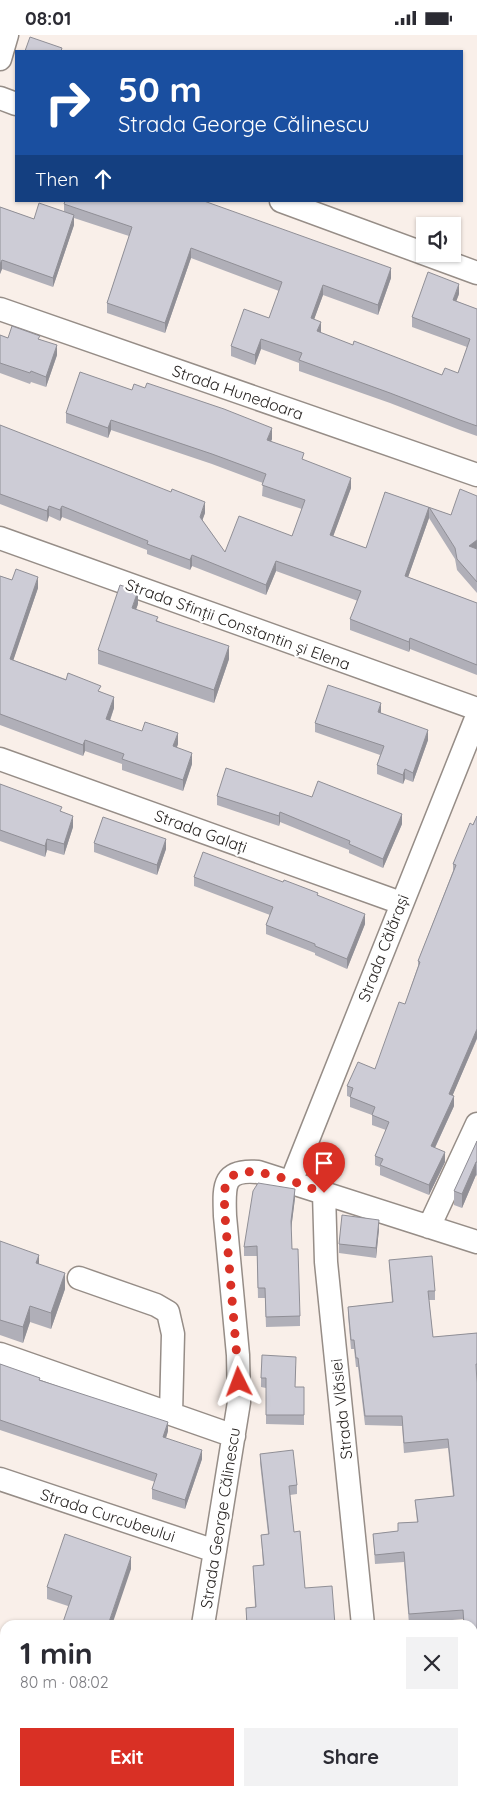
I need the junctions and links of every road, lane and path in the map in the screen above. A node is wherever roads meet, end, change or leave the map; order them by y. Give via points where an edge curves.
1 (7, 35) edge
2 (0, 59) edge
3 (0, 98) edge
4 (15, 104) edge
5 (284, 202) edge
6 (477, 273) edge
7 (0, 309) edge
8 (477, 475) edge
9 (0, 538) edge
10 (477, 709) edge
11 (477, 716) edge
12 (0, 759) edge
13 (401, 903) junction
14 (477, 1124) edge
15 (291, 1182) junction
16 (324, 1193) junction
17 (429, 1227) junction
18 (477, 1242) edge
19 (79, 1278) dead end
20 (0, 1355) edge
21 (171, 1414) junction
22 (234, 1436) junction
23 (0, 1479) edge
24 (215, 1551) junction
25 (204, 1620) edge
26 (362, 1620) edge

1 - 2 street
3 - 4 street
5 - 6 street
7 - 8 street, Strada Hunedoara
9 - 10 street, Strada Sfinții Constantin și Elena
11 - 13 street, Strada Călărași
12 - 13 street, Strada Galați
13 - 15 street, Strada Călărași
14 - 17 street
15 - 16 street, Strada George Călinescu
15 - 22 street, Strada George Călinescu via 245,1171 233,1174 226,1183 225,1216 239,1382
16 - 17 street, Strada George Călinescu
16 - 26 street, Strada Vlăsiei via 326,1262
17 - 18 street, Strada George Călinescu
19 - 21 street via 156,1305 168,1313 173,1334
20 - 21 street
21 - 22 street
22 - 24 street, Strada George Călinescu
23 - 24 street, Strada Curcubeului
24 - 25 street, Strada George Călinescu

